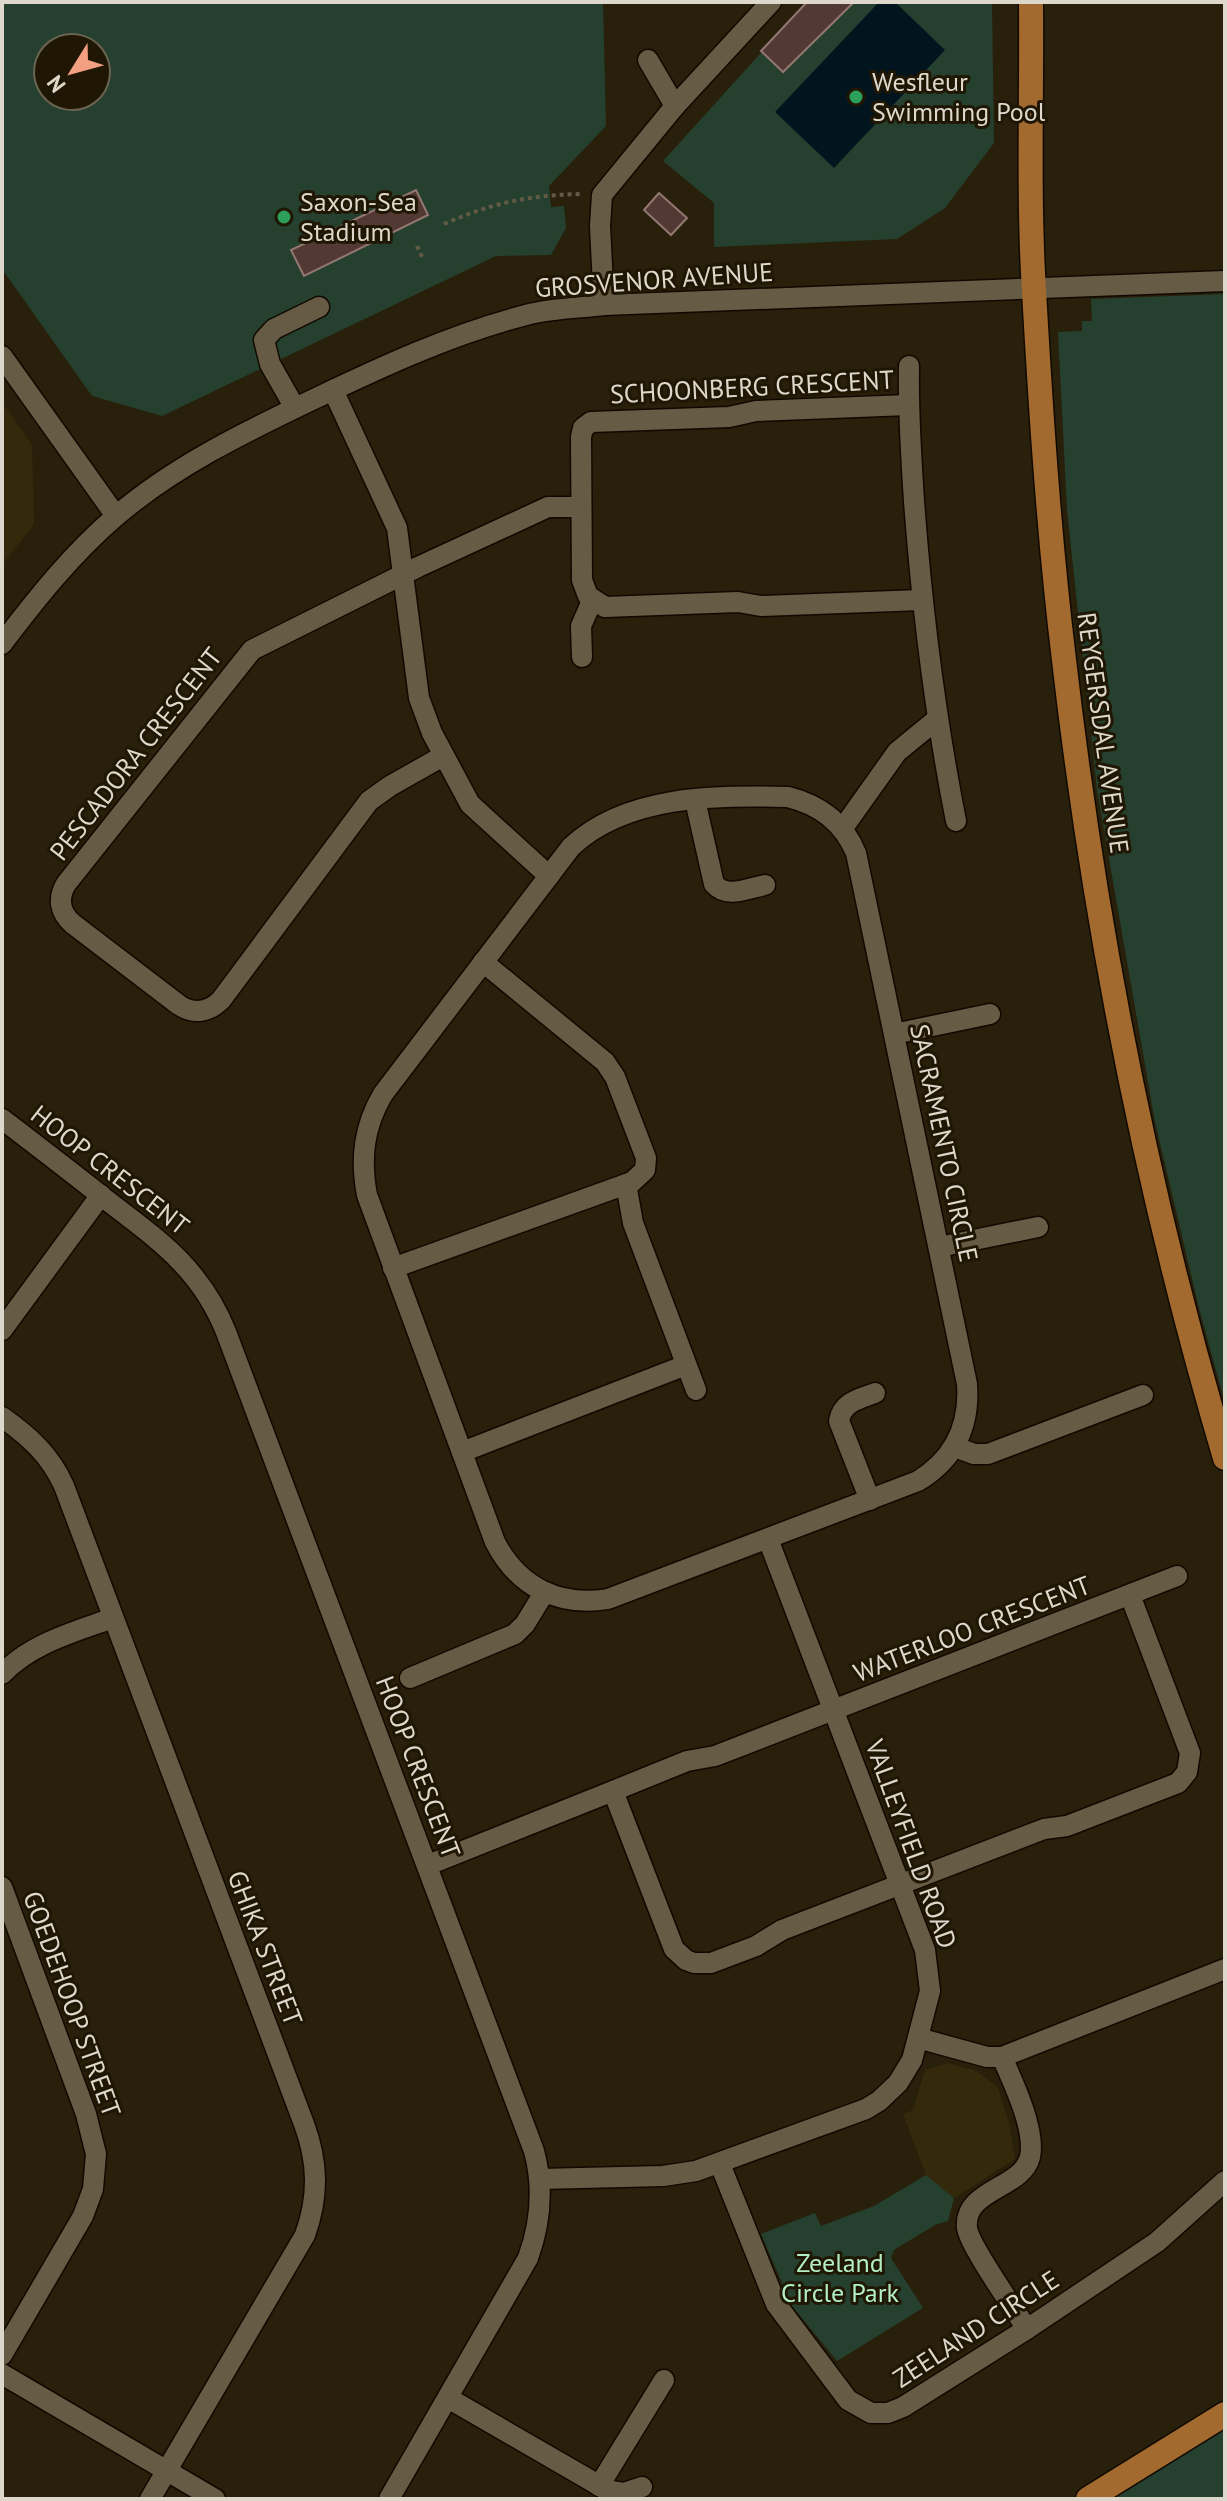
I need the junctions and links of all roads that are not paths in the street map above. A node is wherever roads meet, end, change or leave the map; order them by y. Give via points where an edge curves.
1 (771, 2) edge
2 (1031, 2) edge
3 (648, 60) dead end
4 (675, 106) junction
5 (1225, 281) edge
6 (1034, 287) junction
7 (604, 305) junction
8 (319, 307) dead end
9 (2, 356) edge
10 (909, 366) dead end
11 (333, 390) junction
12 (908, 405) junction
13 (295, 408) junction
14 (581, 507) junction
15 (116, 516) junction
16 (403, 575) junction
17 (921, 600) junction
18 (592, 601) junction
19 (2, 644) edge
20 (582, 657) dead end
21 (936, 720) junction
22 (443, 756) junction
23 (695, 800) junction
24 (956, 821) dead end
25 (843, 828) junction
26 (549, 876) junction
27 (765, 885) dead end
28 (483, 962) junction
29 (990, 1014) dead end
30 (894, 1034) junction
31 (2, 1119) edge
32 (626, 1184) junction
33 (101, 1195) junction
34 (1038, 1227) dead end
35 (939, 1247) junction
36 (393, 1268) junction
37 (2, 1330) edge
38 (686, 1365) junction
39 (696, 1390) dead end
40 (875, 1393) dead end
41 (1143, 1395) dead end
42 (2, 1417) edge
43 (955, 1447) junction
44 (462, 1452) junction
45 (1225, 1458) edge
46 (870, 1500) junction
47 (768, 1539) junction
48 (1177, 1576) dead end
49 (544, 1593) junction
50 (1130, 1595) junction
51 (113, 1618) junction
52 (2, 1674) edge
53 (410, 1678) dead end
54 (834, 1711) junction
55 (613, 1791) junction
56 (428, 1865) junction
57 (900, 1884) junction
58 (2, 1887) edge
59 (1225, 1969) edge
60 (918, 2038) junction
61 (1002, 2057) junction
62 (720, 2164) junction
63 (540, 2179) junction
64 (1225, 2181) edge
65 (1027, 2329) junction
66 (2, 2355) edge
67 (2, 2374) edge
68 (664, 2380) dead end
69 (448, 2398) junction
70 (1225, 2414) edge
71 (167, 2470) junction
72 (599, 2486) junction
73 (630, 2493) edge
74 (150, 2499) edge
75 (215, 2499) edge
76 (389, 2499) edge
77 (1088, 2499) edge

1 - 4 street
2 - 6 main road, REYGERSDAL AVENUE
3 - 4 street
4 - 7 street via 602,195
5 - 6 street, GROSVENOR AVENUE
6 - 7 street, GROSVENOR AVENUE
6 - 45 main road, REYGERSDAL AVENUE via 1053,561 1090,854 1154,1186
7 - 11 street, GROSVENOR AVENUE via 530,314 484,327
8 - 13 street via 274,329 264,340 270,364
9 - 15 street
10 - 12 street, SCHOONBERG CRESCENT
11 - 13 street, GROSVENOR AVENUE
11 - 16 street via 393,515
12 - 14 street, SCHOONBERG CRESCENT via 591,422 581,437
12 - 17 street, SCHOONBERG CRESCENT
13 - 15 street, GROSVENOR AVENUE via 189,464
14 - 16 street via 548,507
14 - 18 street, SCHOONBERG CRESCENT via 582,580
15 - 19 street, GROSVENOR AVENUE via 62,570
16 - 22 street via 419,698
16 - 22 street, PESCADORA CRESCENT via 246,655 66,884 60,897 63,912 179,1005 193,1011 208,1009 221,1000 369,801
17 - 18 street via 612,607
17 - 21 street, SCHOONBERG CRESCENT
18 - 20 street via 581,626
21 - 24 street, SCHOONBERG CRESCENT
21 - 25 street via 897,752
22 - 26 street via 470,804
23 - 25 street, SACRAMENTO CIRCLE via 788,797 825,811
23 - 26 street, SACRAMENTO CIRCLE via 667,801 599,826 571,847
23 - 27 street via 718,889 729,893
25 - 30 street, SACRAMENTO CIRCLE via 856,853
26 - 28 street, SACRAMENTO CIRCLE
28 - 32 street via 611,1069 646,1158 642,1175
28 - 36 street, SACRAMENTO CIRCLE via 383,1094 369,1124 363,1176
29 - 30 street
30 - 35 street, SACRAMENTO CIRCLE
31 - 33 street, HOOP CRESCENT
32 - 36 street
32 - 38 street via 633,1223
33 - 37 street
33 - 56 street, HOOP CRESCENT via 177,1255 219,1315
34 - 35 street
35 - 43 street, SACRAMENTO CIRCLE via 967,1384 967,1417
36 - 44 street, SACRAMENTO CIRCLE
38 - 39 street
38 - 44 street
40 - 46 street via 848,1404 839,1421
41 - 43 street via 988,1454
42 - 51 street, GHIKA STREET via 38,1444 59,1474
43 - 46 street, SACRAMENTO CIRCLE via 918,1481
44 - 49 street, SACRAMENTO CIRCLE via 502,1555 520,1577
46 - 47 street, SACRAMENTO CIRCLE
47 - 49 street, SACRAMENTO CIRCLE via 608,1599 576,1601
47 - 54 street, VALLEYFIELD ROAD
48 - 50 street, WATERLOO CRESCENT
49 - 53 street via 515,1634
50 - 54 street, WATERLOO CRESCENT
50 - 57 street, WATERLOO CRESCENT via 1190,1753 1183,1778 1067,1826 1044,1829
51 - 52 street via 41,1645
51 - 71 street, GHIKA STREET via 315,2163 314,2207 305,2235
54 - 55 street, WATERLOO CRESCENT
54 - 57 street, VALLEYFIELD ROAD
55 - 56 street, WATERLOO CRESCENT
55 - 57 street via 674,1949 694,1963 711,1963 756,1946 782,1930
56 - 63 street, HOOP CRESCENT via 531,2140
57 - 60 street, VALLEYFIELD ROAD via 929,1964 930,1991
58 - 66 street, GOEDEHOOP STREET via 96,2154 93,2189 83,2216
59 - 61 street
60 - 61 street
60 - 62 street, VALLEYFIELD ROAD via 906,2072 879,2101
61 - 65 street via 1026,2119 1029,2159 1022,2171 976,2203 967,2227
62 - 63 street, VALLEYFIELD ROAD via 663,2176
62 - 65 street, ZEELAND CIRCLE via 776,2304 848,2400 863,2410 896,2411
63 - 69 street, HOOP CRESCENT via 540,2217 528,2258
64 - 65 street, ZEELAND CIRCLE via 1157,2242
67 - 71 street
68 - 72 street
69 - 72 street
69 - 76 street, HOOP CRESCENT
70 - 77 main road
71 - 74 street, GHIKA STREET
71 - 75 street
72 - 73 street

